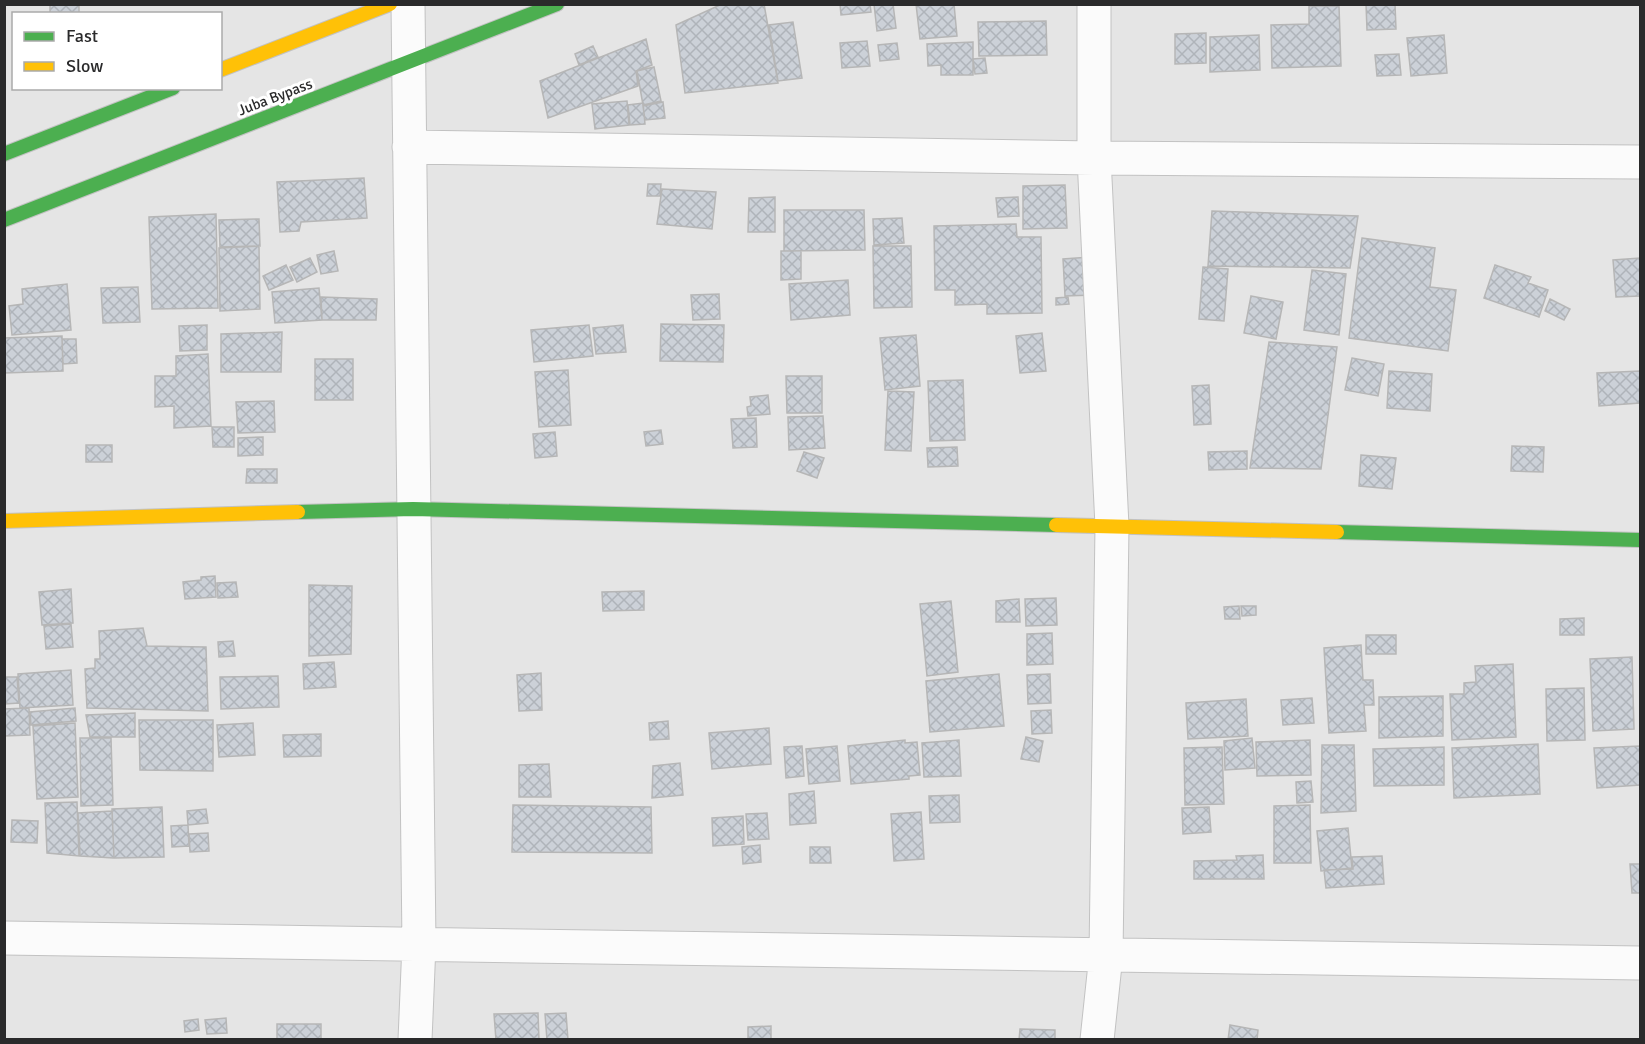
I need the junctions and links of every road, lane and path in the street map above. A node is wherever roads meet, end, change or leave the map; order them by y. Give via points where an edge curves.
1 (390, 4) edge
2 (408, 4) edge
3 (556, 4) edge
4 (1094, 4) edge
5 (408, 63) junction
6 (222, 69) edge
7 (168, 90) edge
8 (409, 147) junction
9 (4, 154) edge
10 (1094, 158) junction
11 (1641, 162) edge
12 (4, 220) edge
13 (413, 509) junction
14 (4, 521) edge
15 (1112, 526) junction
16 (1641, 540) edge
17 (4, 938) edge
18 (419, 944) junction
19 (1106, 955) junction
20 (1641, 963) edge
21 (414, 1040) edge
22 (1097, 1040) edge

1 - 6 street
2 - 5 street
3 - 5 street, Juba Bypass
4 - 10 street
5 - 8 street
5 - 12 street, Juba Bypass
7 - 9 street
8 - 10 street
8 - 13 street
10 - 11 street
10 - 15 street
13 - 14 street
13 - 15 street
13 - 18 street
15 - 16 street
15 - 19 street
17 - 18 street
18 - 19 street
18 - 21 street
19 - 20 street
19 - 22 street

